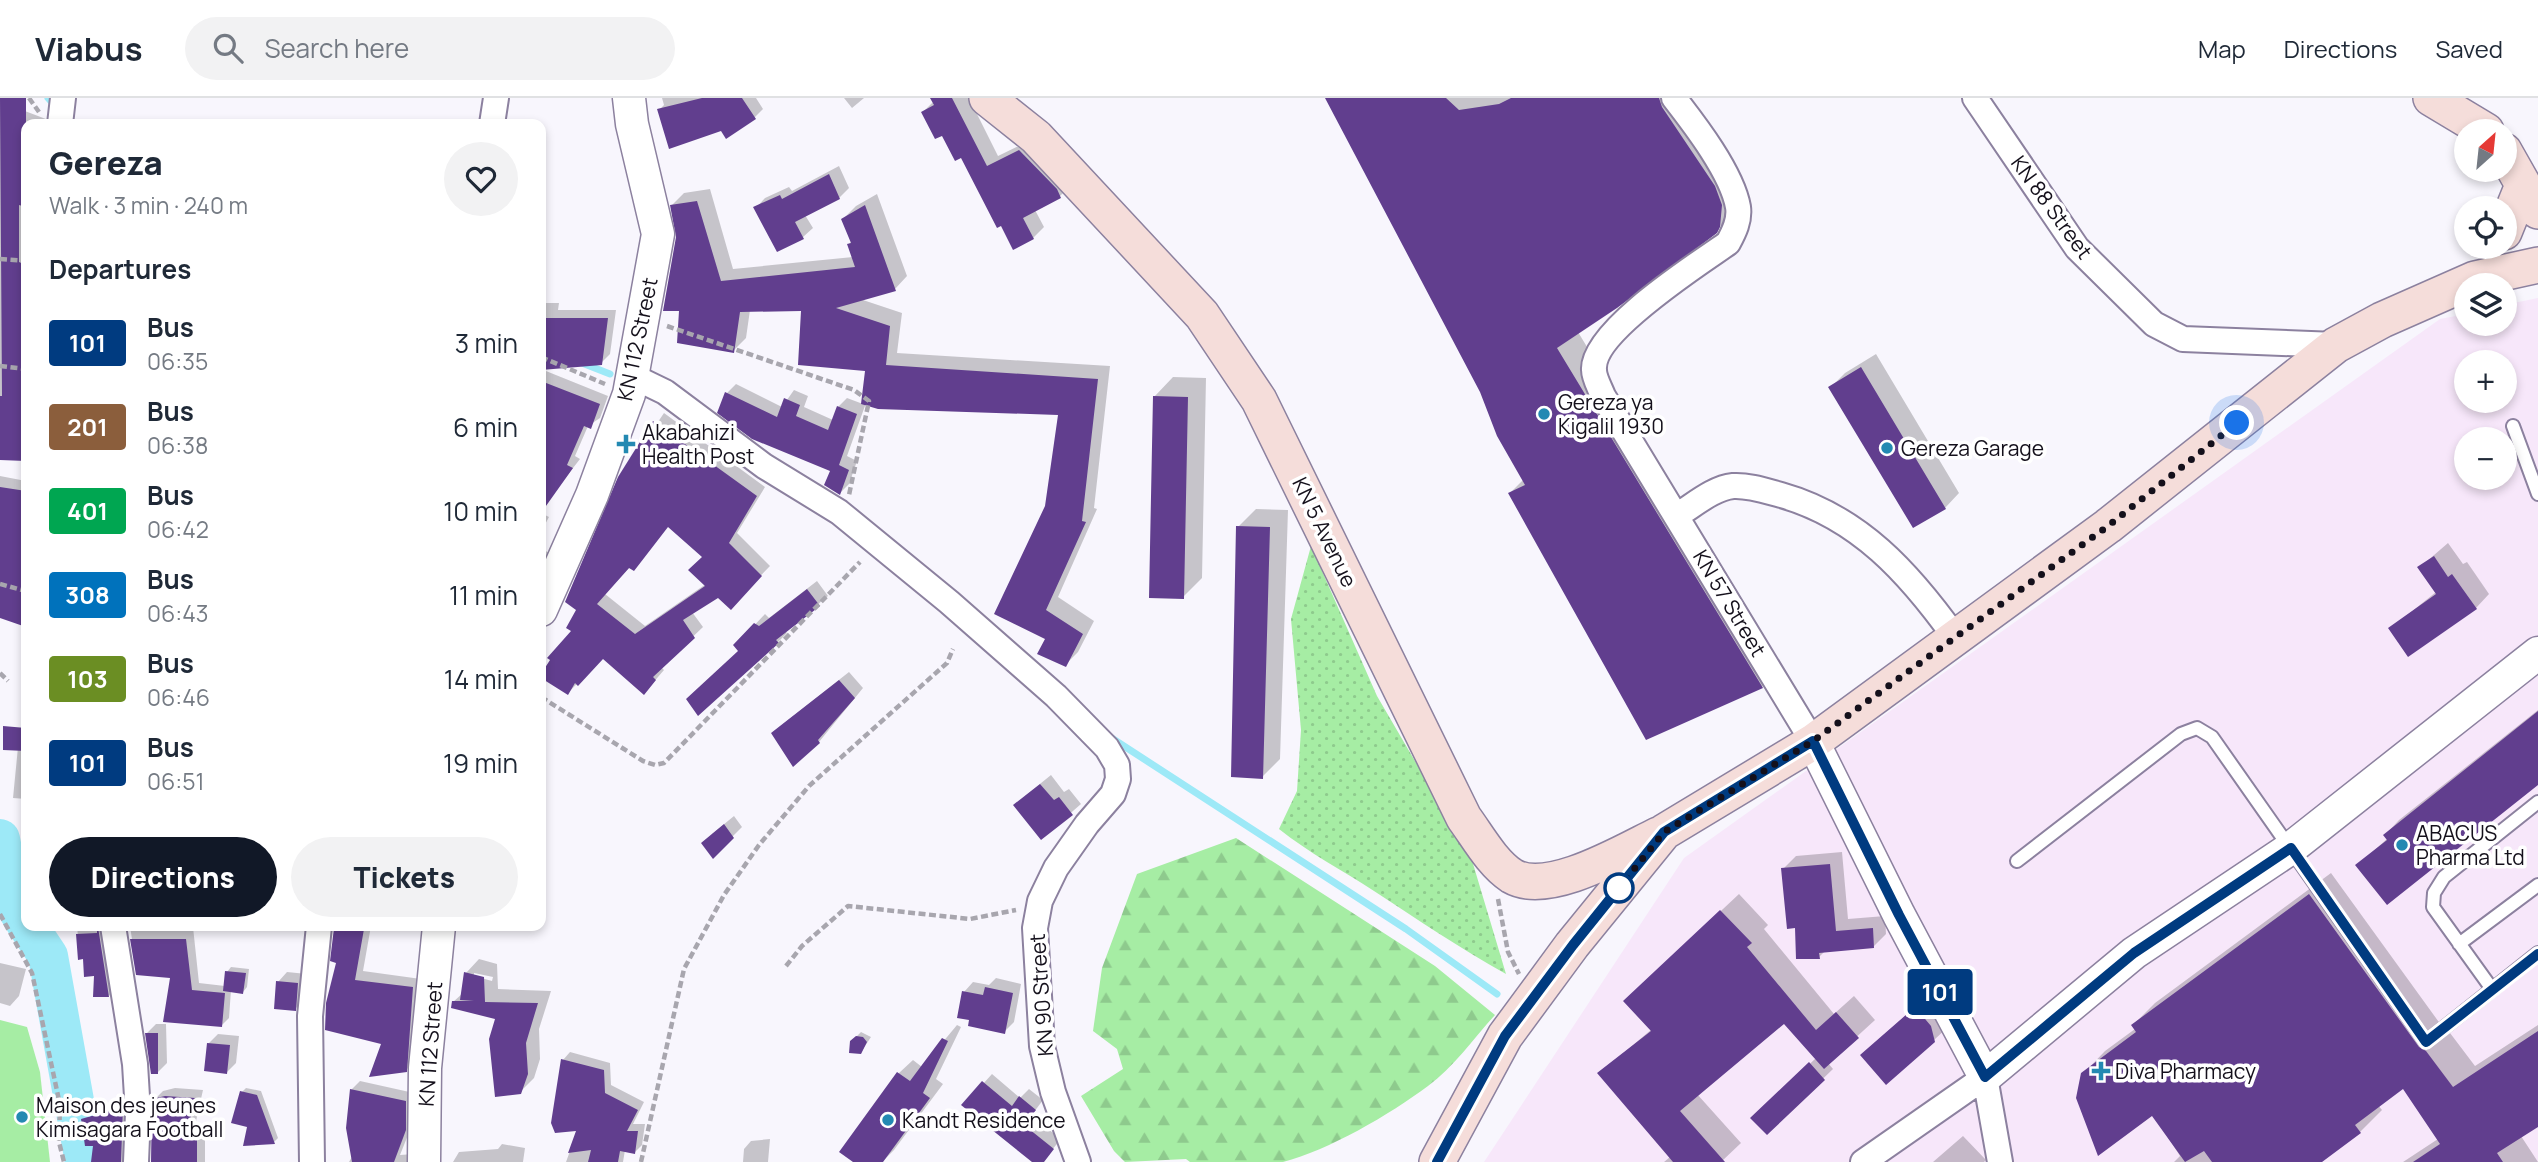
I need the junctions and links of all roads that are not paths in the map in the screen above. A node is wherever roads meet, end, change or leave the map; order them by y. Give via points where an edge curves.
1 (63, 98) edge
2 (496, 98) edge
3 (629, 98) edge
4 (987, 98) edge
5 (1674, 98) edge
6 (1975, 98) edge
7 (2431, 98) edge
8 (61, 119) edge
9 (493, 119) edge
10 (2466, 119) edge
11 (2517, 163) edge
12 (2517, 167) edge
13 (2533, 187) edge
14 (2517, 212) edge
15 (2538, 265) edge
16 (2502, 273) edge
17 (2454, 288) edge
18 (2336, 345) junction
19 (630, 385) junction
20 (2512, 426) dead end
21 (2538, 494) edge
22 (1676, 516) junction
23 (546, 599) edge
24 (1955, 637) junction
25 (2538, 653) edge
26 (1813, 741) junction
27 (2538, 802) edge
28 (1664, 832) junction
29 (2291, 848) junction
30 (2017, 861) dead end
31 (2538, 885) edge
32 (114, 931) edge
33 (318, 931) edge
34 (439, 931) edge
35 (2459, 944) junction
36 (2538, 953) edge
37 (2492, 989) junction
38 (1985, 1077) junction
39 (136, 1162) edge
40 (312, 1162) edge
41 (424, 1162) edge
42 (1078, 1162) edge
43 (1437, 1162) edge
44 (1863, 1162) edge
45 (2000, 1162) edge

1 - 8 street
2 - 9 street
3 - 19 street, KN 112 Street via 658,234
4 - 28 main road, KN 5 Avenue via 1036,137 1202,315 1259,400 1464,818 1486,850 1511,875 1532,883 1557,879
5 - 22 street, KN 57 Street via 1732,187 1738,209 1736,230 1728,243 1625,320 1600,349 1594,370 1603,396
6 - 18 street, KN 88 Street via 2077,248 2154,324 2183,339
7 - 10 main road
11 - 13 main road
12 - 13 main road
13 - 14 main road
15 - 16 main road
17 - 18 main road
18 - 24 main road via 2108,526
19 - 23 street, KN 112 Street via 592,495
19 - 42 street, KN 90 Street via 664,392 764,466 839,512 1056,696 1107,748 1117,765 1113,794 1056,869 1040,901 1035,928 1042,1046
20 - 21 lane
22 - 24 street via 1733,486 1792,498 1867,537 1895,561
22 - 26 street, KN 57 Street
24 - 26 main road
25 - 29 street
26 - 28 main road
26 - 38 street, KN 57 Street
27 - 35 lane via 2444,877 2434,893 2433,907
28 - 43 main road via 1505,1036
29 - 30 lane via 2213,737 2197,728 2181,734
29 - 37 lane via 2426,1042
29 - 38 street via 2134,953
31 - 35 lane
32 - 39 street via 135,1064
33 - 40 street via 310,1016
34 - 41 street, KN 112 Street via 425,1068
35 - 37 lane
36 - 37 lane
38 - 44 street
38 - 45 street, KN 57 Street

